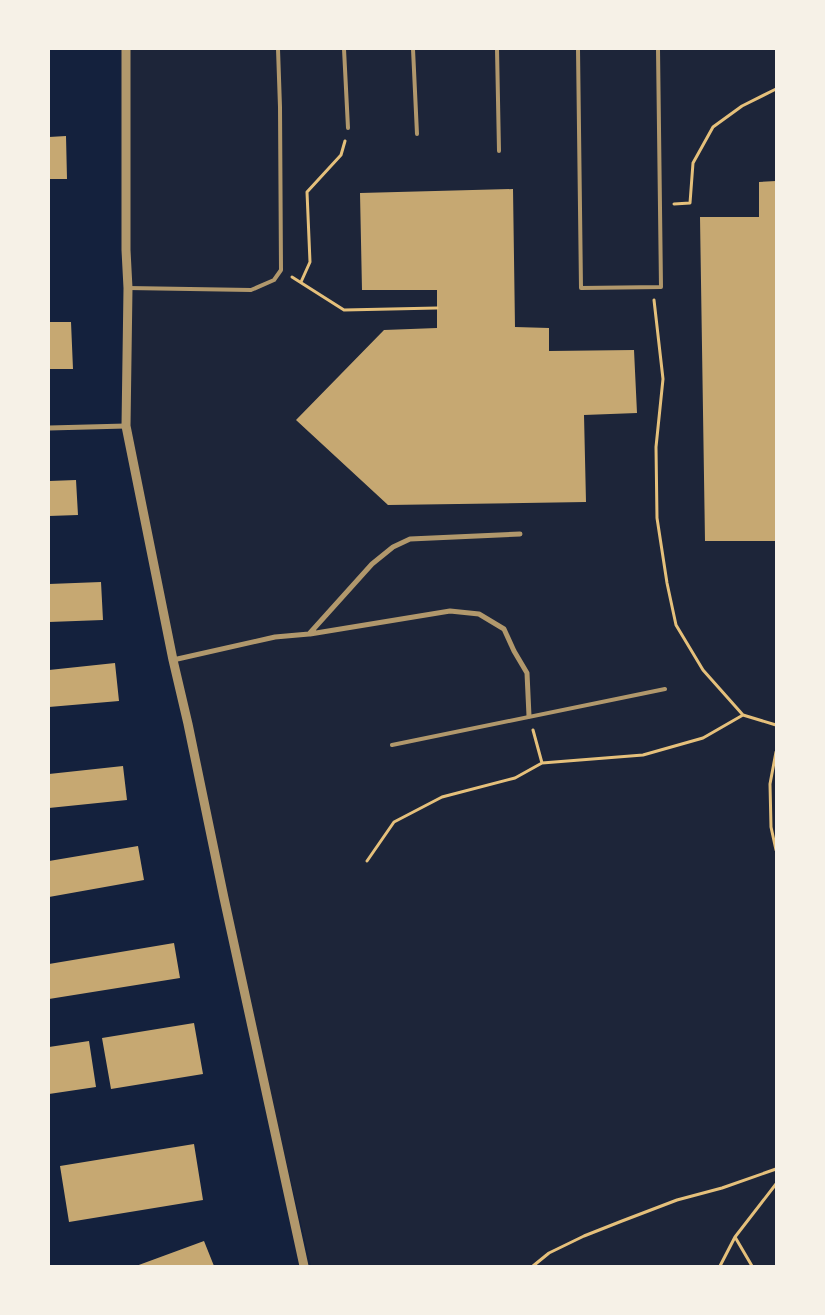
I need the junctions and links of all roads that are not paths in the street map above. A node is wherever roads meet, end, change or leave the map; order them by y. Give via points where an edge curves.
1 (126, 49) edge
2 (278, 49) edge
3 (344, 49) edge
4 (413, 49) edge
5 (497, 49) edge
6 (578, 49) edge
7 (658, 49) edge
8 (348, 128) road end
9 (418, 134) dead end
10 (499, 151) dead end
11 (128, 288) junction
12 (126, 426) junction
13 (49, 428) edge
14 (520, 534) dead end
15 (309, 634) junction
16 (173, 660) junction
17 (666, 689) dead end
18 (529, 716) junction
19 (392, 745) dead end
20 (304, 1266) edge

1 - 11 street
2 - 11 lane via 281,270 274,280 251,290
3 - 8 lane
4 - 9 lane
5 - 10 lane
6 - 7 lane via 581,288 661,287
11 - 12 street
12 - 13 street
12 - 16 street
14 - 15 street via 410,538 372,564
15 - 16 street via 275,637
15 - 18 street via 450,611 480,614 504,629 527,673
16 - 20 street
17 - 18 lane
18 - 19 lane

